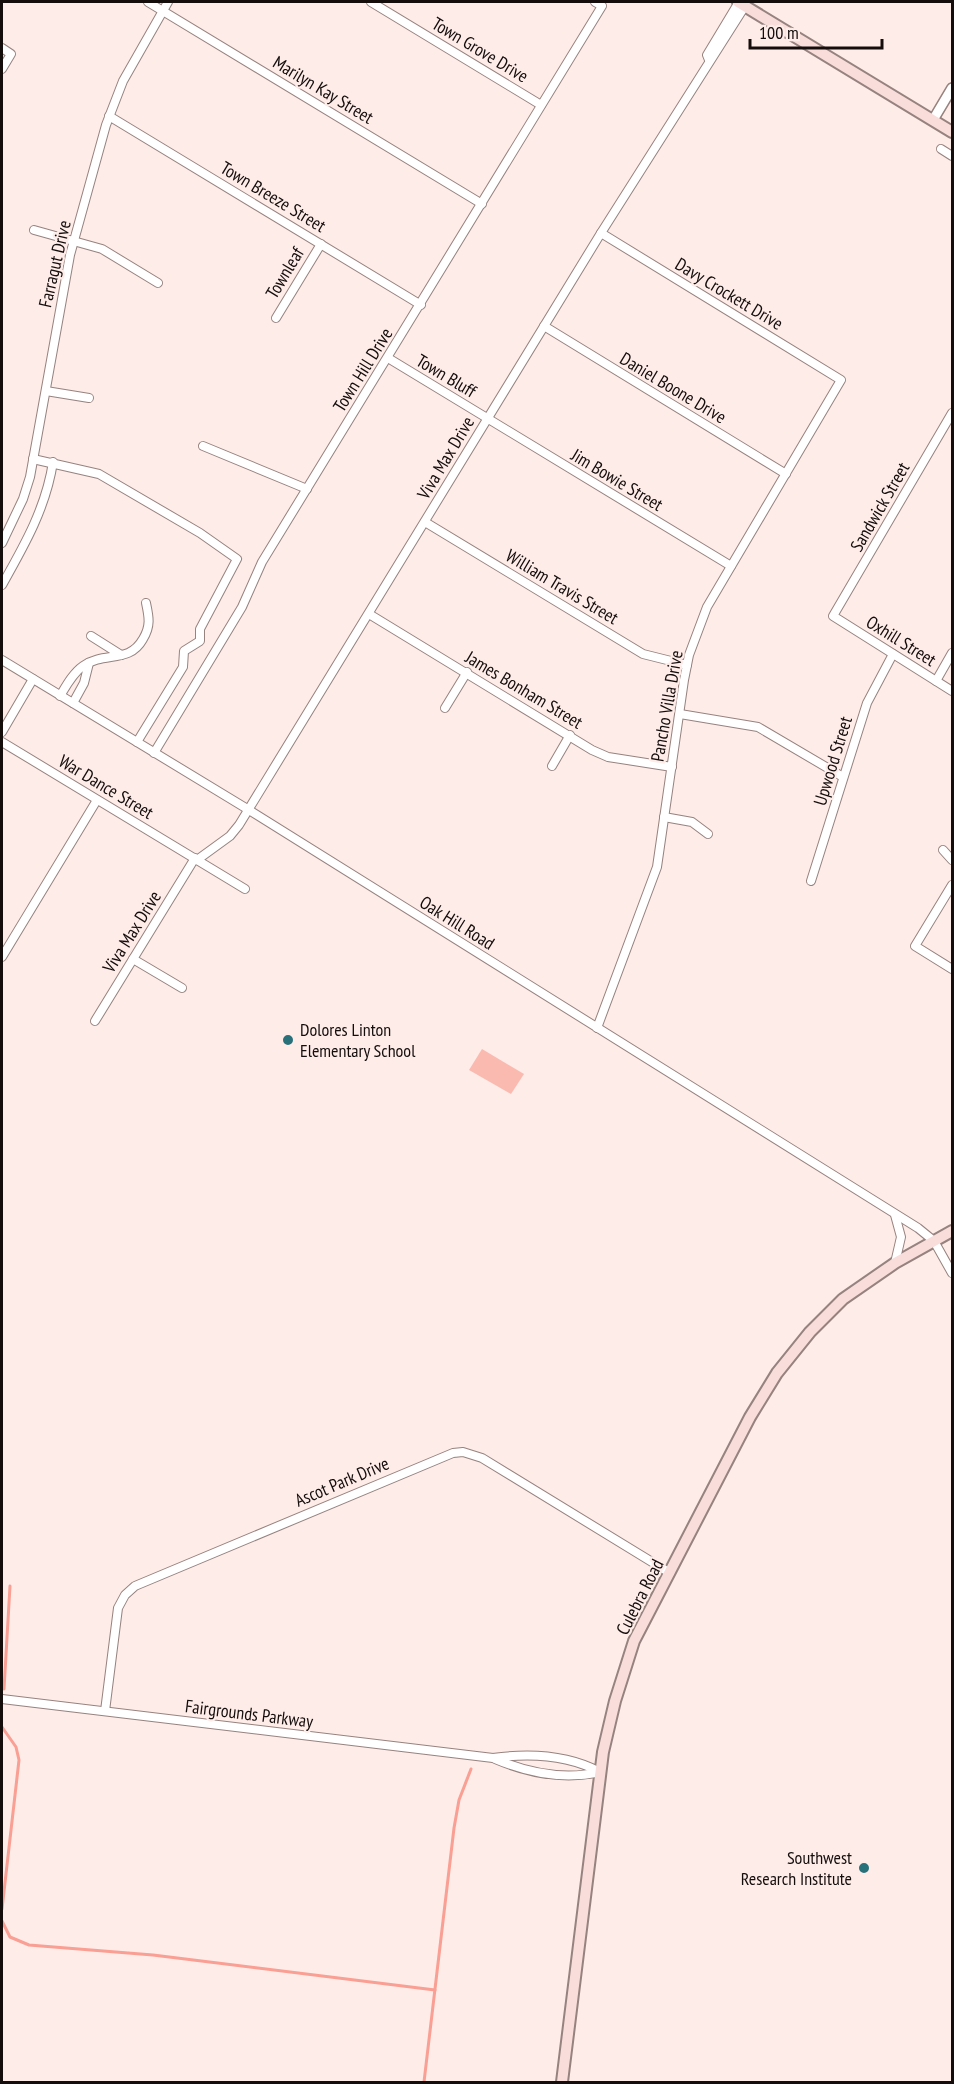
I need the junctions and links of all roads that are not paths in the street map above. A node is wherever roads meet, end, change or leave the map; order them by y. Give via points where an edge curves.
1 (148, 2) edge
2 (168, 2) edge
3 (371, 2) edge
4 (741, 3) edge
5 (599, 4) edge
6 (162, 10) junction
7 (2, 48) edge
8 (2, 69) edge
9 (952, 88) edge
10 (541, 105) junction
11 (109, 116) junction
12 (933, 120) junction
13 (952, 132) edge
14 (941, 149) dead end
15 (952, 156) edge
16 (482, 204) junction
17 (34, 230) dead end
18 (601, 233) junction
19 (75, 240) junction
20 (321, 244) junction
21 (158, 283) dead end
22 (421, 305) junction
23 (276, 318) dead end
24 (544, 326) junction
25 (388, 358) junction
26 (841, 380) joint
27 (46, 391) junction
28 (89, 398) dead end
29 (952, 413) edge
30 (488, 419) junction
31 (203, 446) dead end
32 (33, 459) junction
33 (53, 462) junction
34 (786, 474) junction
35 (307, 489) junction
36 (426, 522) junction
37 (2, 543) edge
38 (731, 566) junction
39 (2, 585) edge
40 (146, 603) dead end
41 (369, 614) junction
42 (833, 616) joint
43 (91, 636) dead end
44 (952, 652) edge
45 (893, 654) junction
46 (121, 655) junction
47 (2, 660) edge
48 (89, 663) junction
49 (687, 665) junction
50 (467, 672) junction
51 (33, 679) junction
52 (936, 681) junction
53 (952, 691) edge
54 (60, 696) junction
55 (73, 704) junction
56 (446, 708) dead end
57 (680, 714) junction
58 (2, 732) edge
59 (570, 735) junction
60 (2, 742) edge
61 (137, 742) junction
62 (154, 753) junction
63 (552, 766) dead end
64 (672, 767) junction
65 (843, 777) junction
66 (98, 800) junction
67 (249, 810) junction
68 (664, 817) junction
69 (708, 834) dead end
70 (943, 850) dead end
71 (196, 859) junction
72 (952, 860) edge
73 (811, 881) dead end
74 (952, 885) edge
75 (245, 889) dead end
76 (2, 957) edge
77 (133, 959) junction
78 (952, 969) edge
79 (183, 988) dead end
80 (95, 1021) dead end
81 (597, 1028) junction
82 (894, 1214) junction
83 (952, 1231) edge
84 (934, 1241) junction
85 (895, 1263) junction
86 (952, 1273) edge
87 (670, 1573) junction
88 (2, 1699) edge
89 (105, 1711) junction
90 (494, 1758) junction
91 (600, 1772) junction
92 (562, 2082) edge

1 - 6 street, Marilyn Kay Street
2 - 6 street, Farragut Drive
3 - 10 street, Town Grove Drive
4 - 12 main road
4 - 18 street, Viva Max Drive
5 - 10 street, Town Hill Drive
6 - 11 street, Farragut Drive via 123,81
6 - 16 street, Marilyn Kay Street
7 - 8 street via 11,54
9 - 12 street
10 - 16 street, Town Hill Drive
11 - 19 street, Farragut Drive
11 - 20 street, Town Breeze Street
12 - 13 main road
14 - 15 street
16 - 22 street, Town Hill Drive
17 - 19 street
18 - 24 street, Viva Max Drive
18 - 26 street, Davy Crockett Drive
19 - 21 street via 102,249
19 - 27 street, Farragut Drive
20 - 22 street, Town Breeze Street
20 - 23 street, Townleaf
22 - 25 street, Town Hill Drive
24 - 30 street, Viva Max Drive
24 - 34 street, Daniel Boone Drive
25 - 30 street, Town Bluff
25 - 35 street, Town Hill Drive
26 - 34 street, Pancho Villa Drive
27 - 28 street
27 - 32 street, Farragut Drive
29 - 42 street, Sandwick Street
30 - 36 street, Viva Max Drive
30 - 38 street, Jim Bowie Street
31 - 35 street
32 - 33 street
32 - 37 street, Farragut Drive via 24,499
33 - 39 street via 30,535
33 - 61 street via 99,474 237,559 200,629 200,641 184,651 183,667
34 - 38 street, Pancho Villa Drive
35 - 62 street, Town Hill Drive
36 - 41 street, Viva Max Drive
36 - 49 street, William Travis Street via 643,654
38 - 49 street, Pancho Villa Drive via 707,607
40 - 46 street via 150,621 147,633 138,649
41 - 50 street, James Bonham Street
41 - 67 street, Viva Max Drive
42 - 45 street, Oxhill Street
43 - 46 street
44 - 52 street
45 - 52 street, Oxhill Street
45 - 65 street, Upwood Street via 872,690
46 - 48 street
47 - 51 street, Oak Hill Road
48 - 54 street via 81,667
48 - 55 street
49 - 57 street, Pancho Villa Drive
50 - 56 street
50 - 59 street, James Bonham Street
51 - 54 street, Oak Hill Road
51 - 58 street
52 - 53 street, Oxhill Street
54 - 55 street, Oak Hill Road
55 - 61 street, Oak Hill Road
57 - 64 street, Pancho Villa Drive
57 - 65 street via 758,727
59 - 63 street
59 - 64 street, James Bonham Street via 608,757
60 - 66 street, War Dance Street
61 - 62 street, Oak Hill Road
62 - 67 street, Oak Hill Road
64 - 68 street, Pancho Villa Drive
65 - 73 street, Upwood Street
66 - 71 street, War Dance Street
66 - 76 street
67 - 71 street, Viva Max Drive via 230,836
67 - 81 street, Oak Hill Road
68 - 69 street via 692,822
68 - 81 street, Pancho Villa Drive via 654,876
70 - 72 street
71 - 75 street, War Dance Street
71 - 77 street, Viva Max Drive
74 - 78 street via 915,946
77 - 79 street
77 - 80 street, Viva Max Drive
81 - 82 street, Oak Hill Road
82 - 84 street, Oak Hill Road
82 - 85 street via 901,1237
83 - 84 main road, Culebra Road
84 - 85 main road, Culebra Road
84 - 86 street
85 - 87 main road, Culebra Road via 835,1306 777,1373 750,1417
87 - 89 street, Ascot Park Drive via 482,1458 453,1453 135,1586 118,1608
87 - 91 main road, Culebra Road via 634,1641 608,1726
88 - 89 street, Fairgrounds Parkway
89 - 90 street, Fairgrounds Parkway
90 - 91 street, Fairgrounds Parkway via 519,1755 579,1761
90 - 91 street, Fairgrounds Parkway via 518,1769 565,1776
91 - 92 main road, Culebra Road

